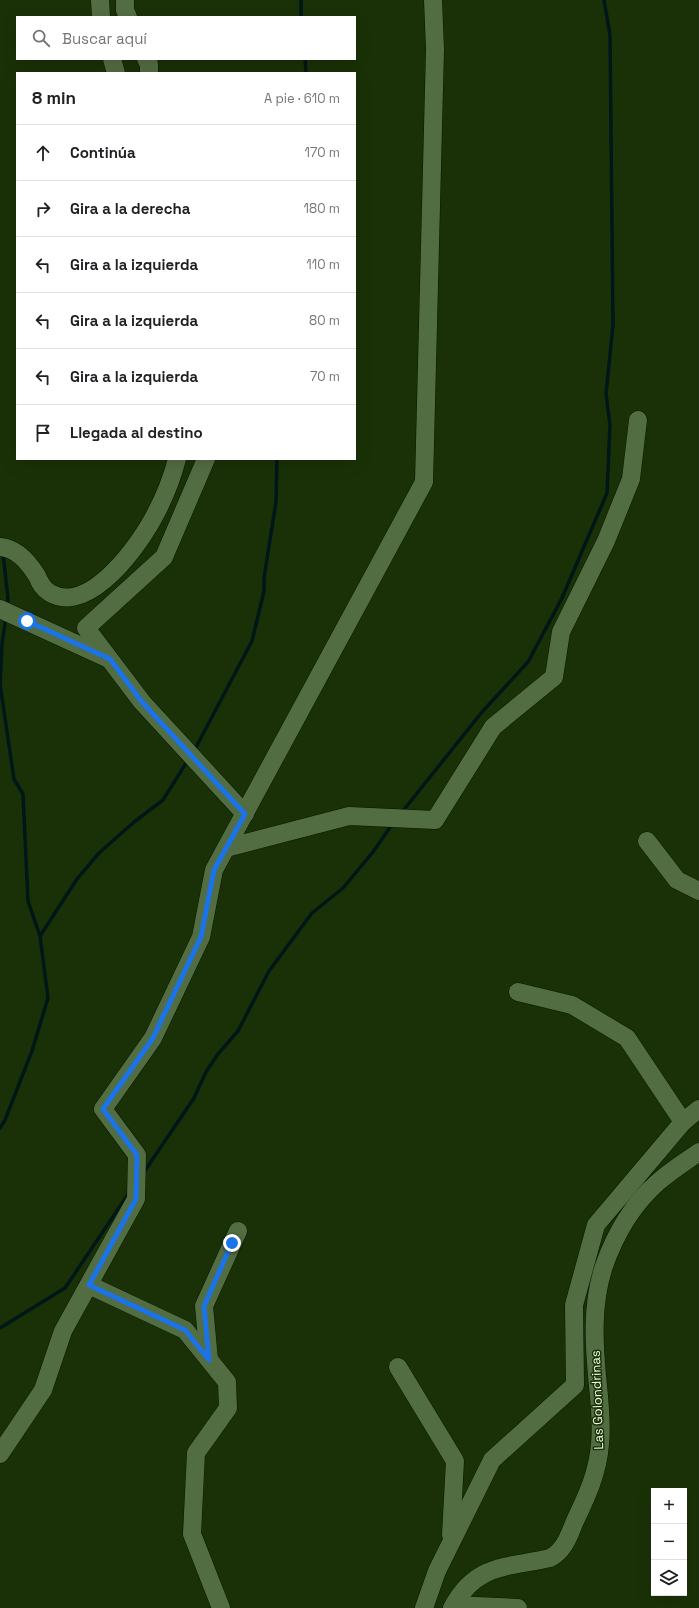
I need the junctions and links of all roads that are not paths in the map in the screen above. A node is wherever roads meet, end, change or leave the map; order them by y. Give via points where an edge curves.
1 (100, 0) edge
2 (125, 0) edge
3 (433, 0) edge
4 (101, 16) edge
5 (128, 16) edge
6 (112, 60) edge
7 (147, 60) edge
8 (116, 72) edge
9 (149, 72) edge
10 (638, 420) dead end
11 (177, 460) edge
12 (206, 460) edge
13 (0, 547) edge
14 (0, 609) edge
15 (110, 659) junction
16 (245, 814) junction
17 (647, 841) dead end
18 (226, 848) junction
19 (699, 891) edge
20 (518, 992) dead end
21 (699, 1109) edge
22 (683, 1122) junction
23 (699, 1152) edge
24 (238, 1231) dead end
25 (89, 1285) junction
26 (209, 1360) junction
27 (398, 1367) dead end
28 (0, 1454) edge
29 (450, 1544) junction
30 (453, 1607) edge
31 (221, 1608) edge
32 (424, 1608) edge
33 (518, 1608) edge

1 - 4 street
2 - 5 street
3 - 16 street via 435,49 424,482
6 - 8 street
7 - 9 street
10 - 18 street via 631,479 606,541 561,632 554,677 494,727 435,820 349,816
11 - 13 street via 163,498 146,531 118,566 88,591 68,597 50,592 44,588 20,555
12 - 15 street via 164,557 86,628
14 - 15 street
15 - 16 street via 142,702
16 - 18 street
17 - 19 street via 677,880
18 - 25 street via 214,870 201,937 153,1038 103,1109 137,1155 136,1199
20 - 22 street via 572,1005 627,1038
21 - 22 street
22 - 29 street via 596,1225 574,1305 575,1385 492,1460
23 - 30 street, Las Golondrinas via 657,1183 635,1206 617,1236 604,1268 595,1305 594,1324 600,1420 599,1458 592,1484 564,1545 550,1558 484,1573 469,1584
24 - 26 street via 204,1306
25 - 26 street via 185,1330
25 - 28 street via 63,1332 43,1390
26 - 31 street via 227,1382 228,1408 196,1452 192,1534
27 - 29 street via 455,1461
29 - 32 street
30 - 33 street

